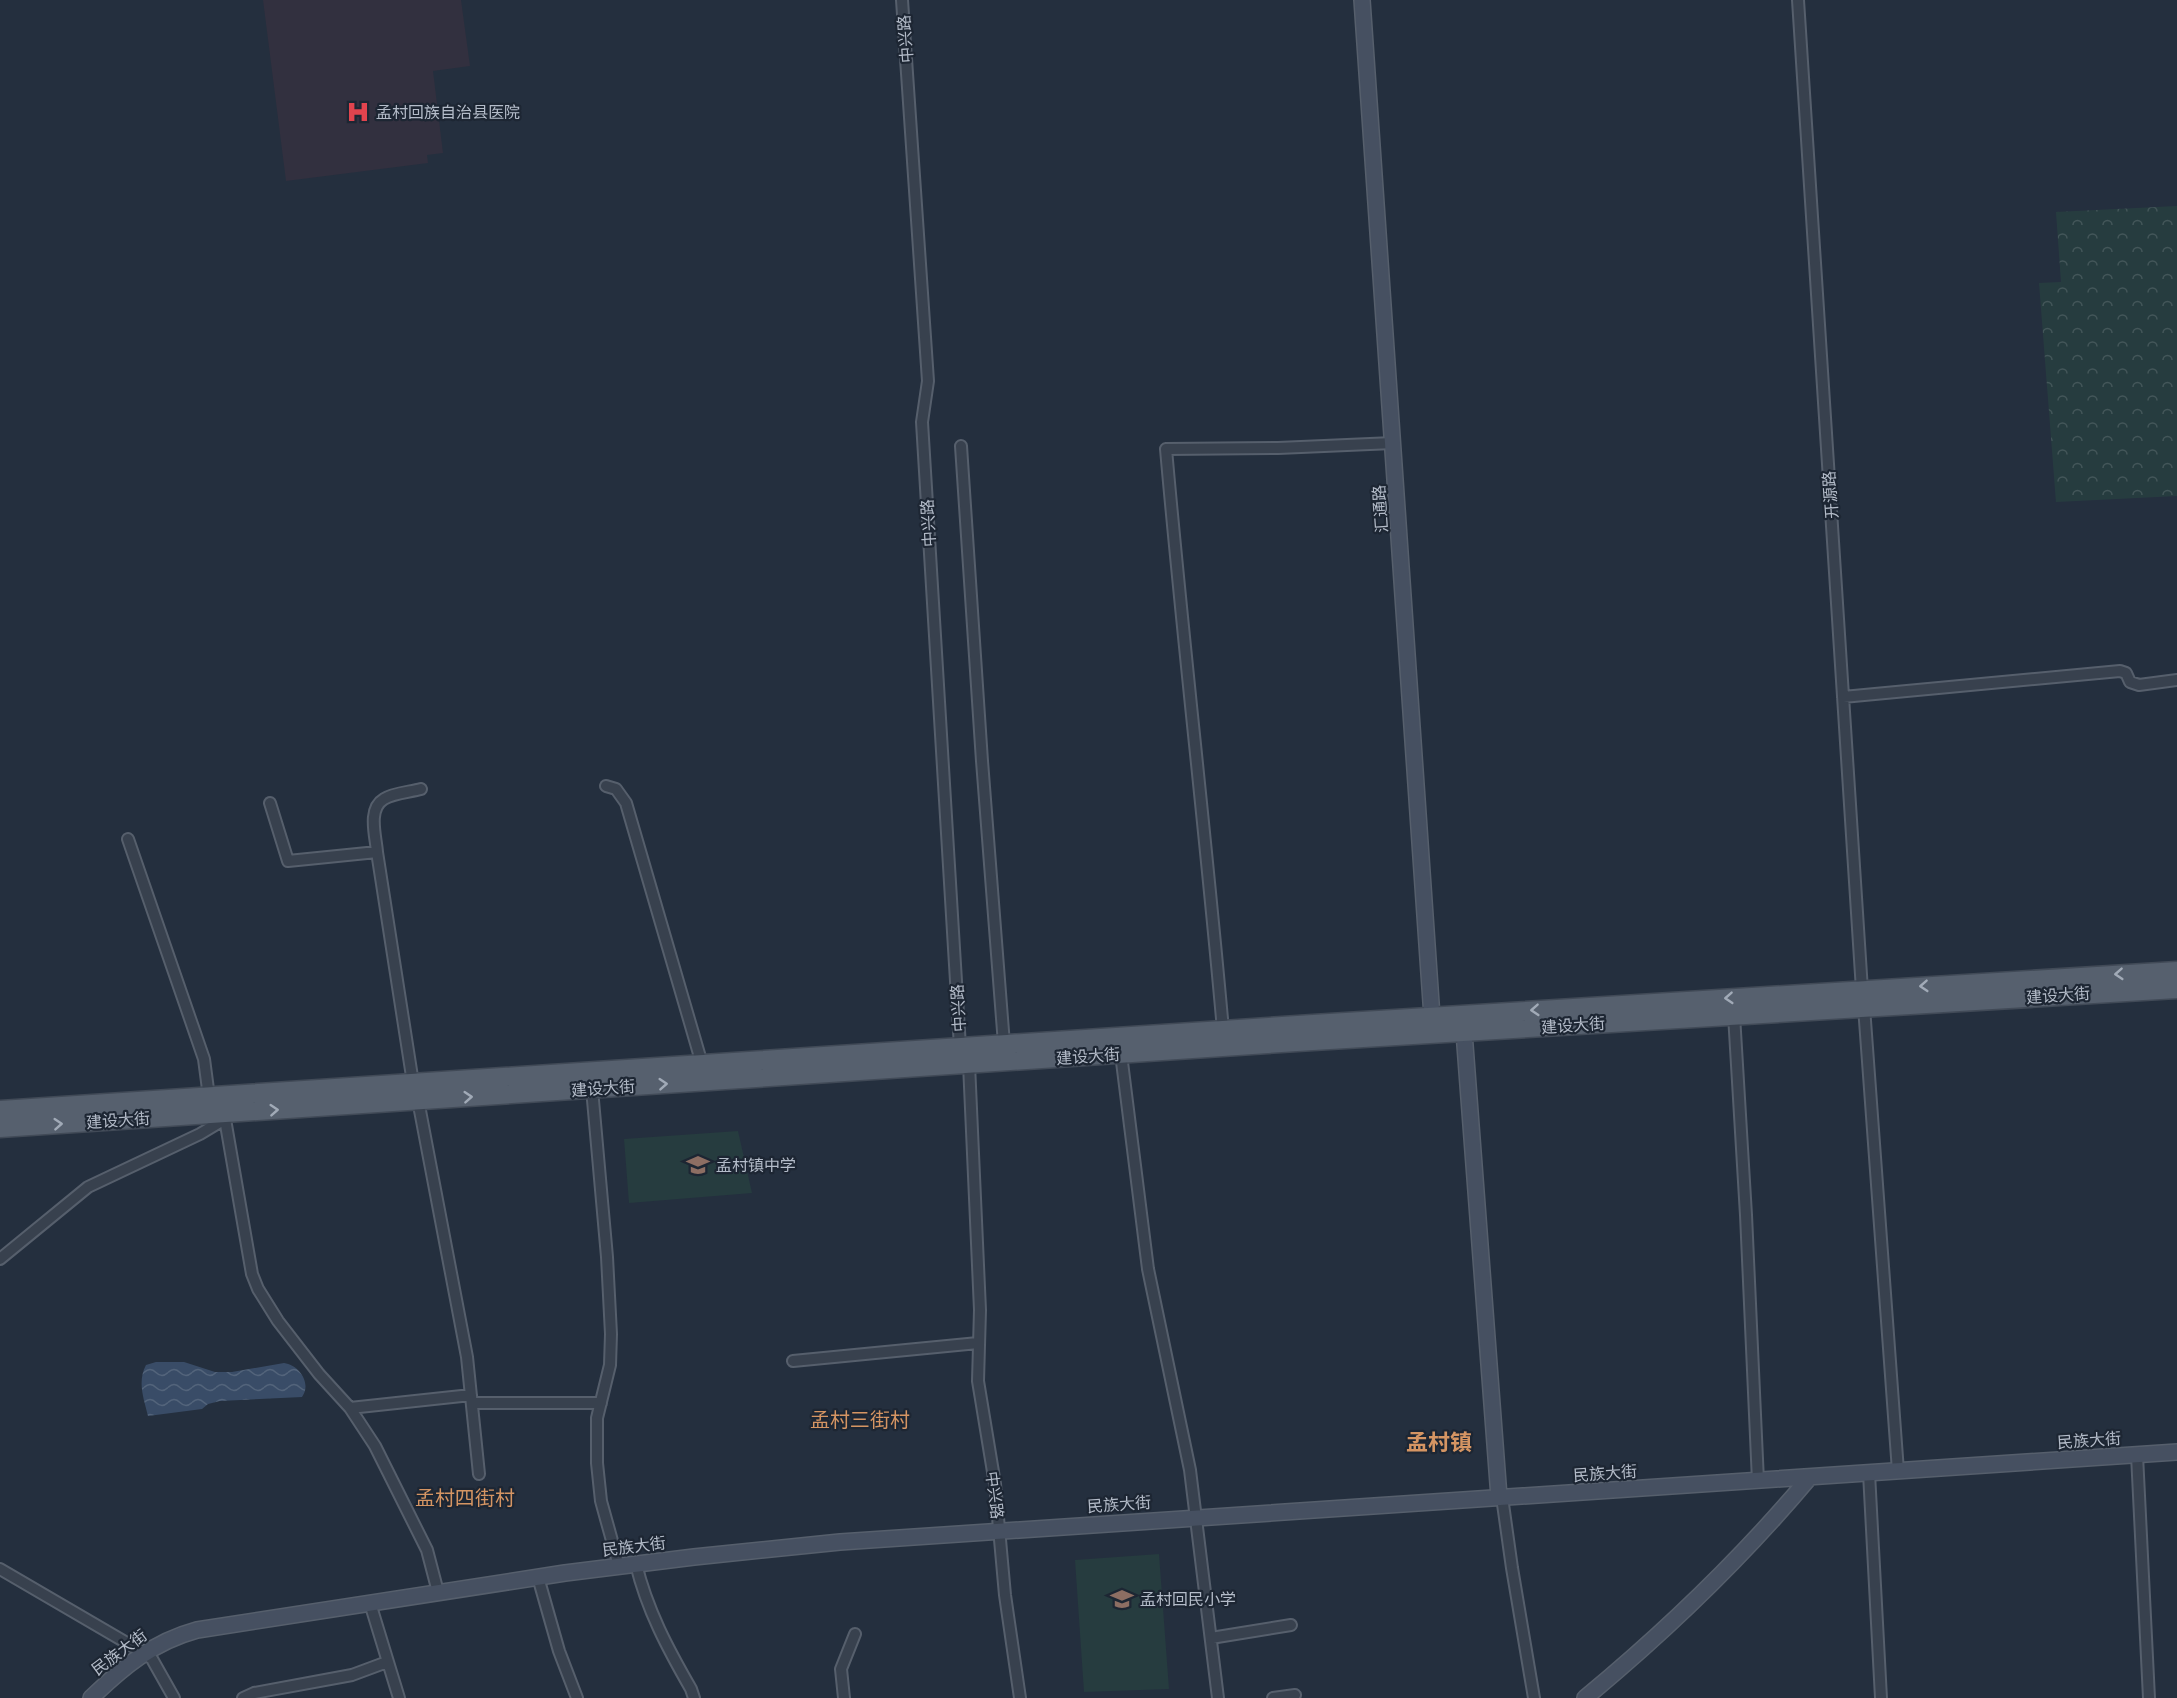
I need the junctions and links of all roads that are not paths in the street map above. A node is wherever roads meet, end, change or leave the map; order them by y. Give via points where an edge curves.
1 (902, 0) edge
2 (1362, 0) edge
3 (1798, 0) edge
4 (1393, 442) junction
5 (961, 446) dead end
6 (2177, 680) edge
7 (1843, 697) junction
8 (606, 786) dead end
9 (421, 789) dead end
10 (270, 803) dead end
11 (128, 839) dead end
12 (377, 852) junction
13 (2177, 971) edge
14 (2177, 989) edge
15 (1863, 999) junction
16 (1734, 1015) junction
17 (1432, 1017) junction
18 (1223, 1030) junction
19 (1464, 1032) junction
20 (1004, 1044) junction
21 (960, 1047) junction
22 (1121, 1054) junction
23 (702, 1064) junction
24 (969, 1064) junction
25 (592, 1089) junction
26 (415, 1092) junction
27 (209, 1097) junction
28 (0, 1110) edge
29 (230, 1116) junction
30 (0, 1128) edge
31 (0, 1259) edge
32 (978, 1343) junction
33 (793, 1361) dead end
34 (471, 1399) junction
35 (601, 1403) junction
36 (350, 1408) junction
37 (2177, 1452) edge
38 (2137, 1455) junction
39 (1898, 1471) junction
40 (1869, 1473) junction
41 (478, 1474) dead end
42 (1810, 1477) junction
43 (1758, 1481) junction
44 (1500, 1497) junction
45 (1196, 1517) junction
46 (1000, 1530) junction
47 (636, 1564) junction
48 (619, 1566) junction
49 (0, 1569) edge
50 (538, 1577) junction
51 (438, 1592) junction
52 (370, 1603) junction
53 (1291, 1625) dead end
54 (855, 1634) dead end
55 (1211, 1638) junction
56 (144, 1653) junction
57 (387, 1662) junction
58 (1295, 1695) dead end
59 (91, 1698) edge
60 (174, 1698) edge
61 (243, 1698) edge
62 (399, 1698) edge
63 (577, 1698) edge
64 (694, 1698) edge
65 (844, 1698) edge
66 (1020, 1698) edge
67 (1218, 1698) edge
68 (1273, 1698) edge
69 (1534, 1698) edge
70 (1585, 1698) edge
71 (1881, 1698) edge
72 (2149, 1698) edge

1 - 21 street, 中兴路 via 928,381 922,422
2 - 4 main road, 汇通路
3 - 7 street, 开源路
4 - 17 main road, 汇通路
4 - 18 street via 1166,449
5 - 20 street
6 - 7 street via 2139,685 2120,671
7 - 15 street, 开源路
8 - 23 street via 616,789 626,803
9 - 12 street via 384,799 376,807 373,815
10 - 12 street via 288,861
11 - 27 street via 204,1059
12 - 26 street
13 -> 15 main road, 建设大街
14 - 15 main road, 建设大街
15 - 16 main road, 建设大街
15 -> 17 main road, 建设大街
15 - 39 street, 开源路
16 - 19 main road, 建设大街
16 - 43 street
17 - 18 main road, 建设大街
18 - 20 main road, 建设大街
19 - 22 main road, 建设大街
19 - 44 main road
20 - 21 main road, 建设大街
21 - 23 main road, 建设大街
22 - 24 main road, 建设大街
22 - 45 street via 1148,1269 1190,1470
23 - 26 main road, 建设大街
25 -> 24 main road, 建设大街
24 - 32 street, 中兴路 via 980,1310
26 -> 25 main road, 建设大街
25 - 35 street via 611,1334 610,1365
26 - 27 main road, 建设大街
29 -> 26 main road, 建设大街
26 - 34 street via 467,1357
27 - 28 main road, 建设大街
30 -> 29 main road, 建设大街
29 - 31 street via 88,1187
29 - 36 street via 252,1274 278,1321
32 - 33 street
32 - 46 street, 中兴路 via 980,1400
34 - 35 street
34 - 36 street
34 - 41 street
35 - 48 street via 596,1439 598,1481
36 - 51 street via 375,1446 427,1550
37 - 38 main road, 民族大街
38 - 39 main road, 民族大街
38 - 72 street
39 - 40 main road, 民族大街
40 - 42 main road, 民族大街
40 - 71 street
42 - 43 main road, 民族大街
42 - 70 main road via 1674,1622
43 - 44 main road, 民族大街
44 - 45 main road, 民族大街
44 - 69 street
45 - 46 main road, 民族大街
45 - 55 street
46 - 47 main road, 民族大街
46 - 66 street, 中兴路
47 - 48 main road, 民族大街
47 - 64 street via 658,1628
48 - 50 main road, 民族大街
49 - 56 street
50 - 51 main road, 民族大街
50 - 63 street
51 - 52 main road, 民族大街
52 - 56 main road, 民族大街 via 197,1630
52 - 57 street
53 - 55 street
54 - 65 street via 841,1670
55 - 67 street
56 - 59 main road, 民族大街
56 - 60 street via 152,1659
57 - 61 street via 352,1675
57 - 62 street
58 - 68 street

